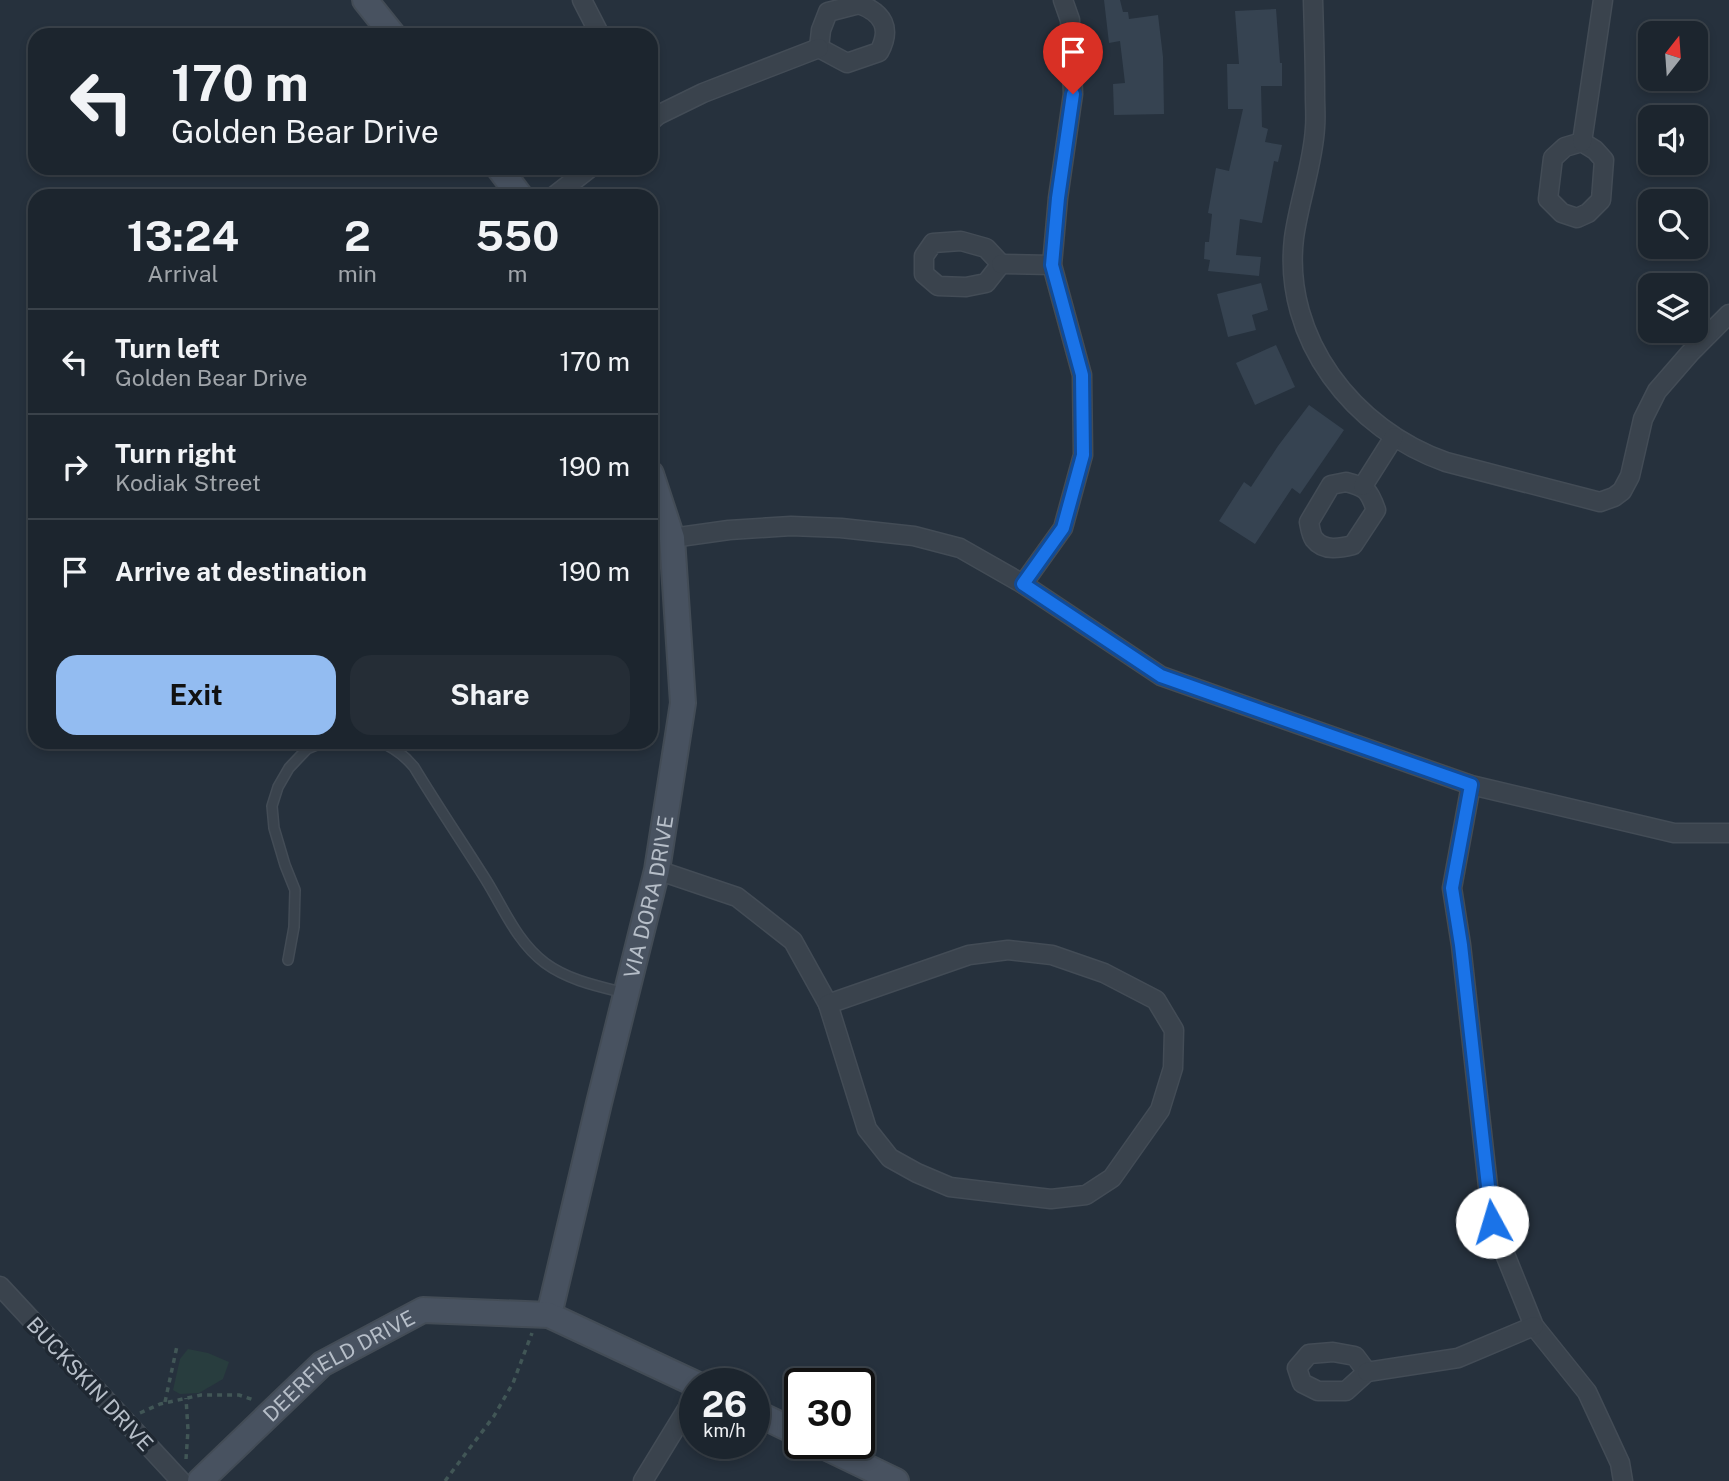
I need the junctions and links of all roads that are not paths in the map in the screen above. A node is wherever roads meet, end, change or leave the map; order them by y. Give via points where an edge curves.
1 (365, 0) edge
2 (582, 0) edge
3 (1063, 0) edge
4 (1313, 0) edge
5 (1603, 0) edge
6 (387, 28) edge
7 (596, 28) edge
8 (819, 48) dead end
9 (658, 112) edge
10 (1582, 142) dead end
11 (581, 175) edge
12 (563, 189) edge
13 (1001, 264) dead end
14 (1052, 265) junction
15 (1729, 314) edge
16 (1394, 437) junction
17 (1363, 486) dead end
18 (658, 495) edge
19 (672, 538) junction
20 (1023, 584) junction
21 (306, 749) edge
22 (395, 749) edge
23 (1471, 785) junction
24 (1729, 834) edge
25 (657, 870) junction
26 (288, 960) dead end
27 (626, 993) junction
28 (828, 1004) junction
29 (0, 1286) edge
30 (542, 1315) junction
31 (1534, 1326) junction
32 (1367, 1372) dead end
33 (679, 1376) edge
34 (679, 1422) edge
35 (850, 1459) edge
36 (188, 1477) edge
37 (643, 1481) edge
38 (896, 1481) edge
39 (1623, 1481) edge

1 - 6 street
2 - 7 street
3 - 14 street via 1070,20 1073,94
4 - 16 street via 1315,128 1294,238 1298,301 1318,358 1342,391
5 - 10 street
8 - 9 street
11 - 12 street
13 - 14 street
14 - 20 street via 1082,375 1083,455 1063,528
15 - 16 street via 1657,391 1643,419 1630,476 1614,497 1600,502 1446,462
16 - 17 street
18 - 19 street, VIA DORA DRIVE
19 - 20 street via 791,526 914,536 960,548
19 - 25 street, VIA DORA DRIVE via 683,703
20 - 23 street via 1161,676
21 - 26 lane via 289,768 272,806 274,828 295,890
22 - 27 lane via 414,767 516,932 534,953 566,976
23 - 24 street via 1674,833
23 - 31 street via 1452,888 1492,1222
25 - 27 street, VIA DORA DRIVE
25 - 28 street via 737,897 793,941
27 - 30 street, VIA DORA DRIVE
28 - 28 street via 867,1129 890,1158 950,1187 1051,1199 1086,1195 1112,1178 1160,1110 1173,1068 1174,1030 1156,1000 1104,973 1052,956 1008,950 969,955
29 - 36 street, BUCKSKIN DRIVE via 124,1420
30 - 33 street, DEERFIELD DRIVE
30 - 36 street, DEERFIELD DRIVE via 422,1310 322,1364 276,1408
31 - 32 street via 1458,1358
31 - 39 street via 1587,1392 1620,1463
34 - 37 street
35 - 38 street

